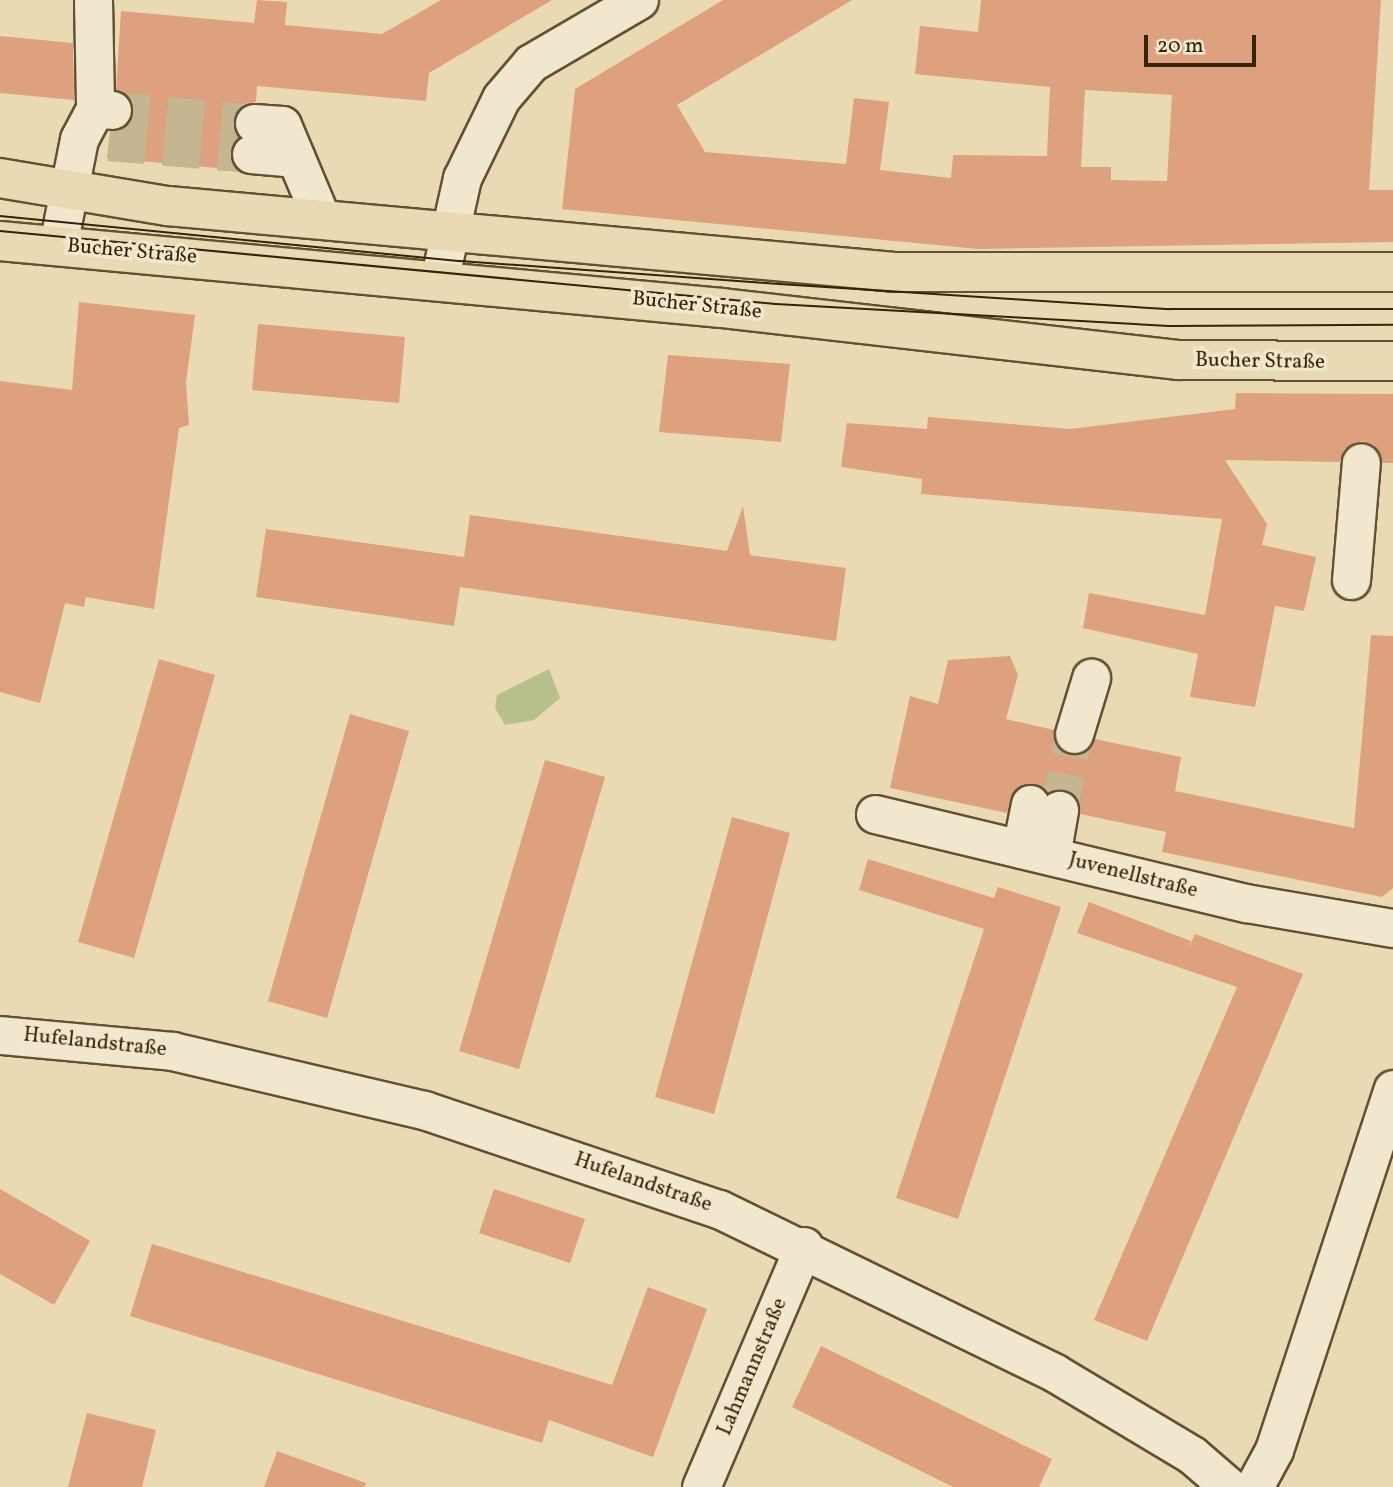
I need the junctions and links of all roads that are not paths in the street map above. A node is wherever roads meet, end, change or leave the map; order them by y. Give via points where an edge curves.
1 (93, 0) edge
2 (639, 0) edge
3 (252, 139) tunnel mouth
4 (0, 178) edge
5 (65, 191) junction
6 (322, 220) junction
7 (449, 232) junction
8 (0, 242) edge
9 (58, 245) junction
10 (1393, 272) edge
11 (439, 281) junction
12 (1393, 361) edge
13 (1361, 463) dead end
14 (1351, 580) dead end
15 (1090, 678) dead end
16 (1074, 734) tunnel mouth
17 (1045, 807) tunnel mouth
18 (875, 814) dead end
19 (1036, 853) junction
20 (1393, 928) edge
21 (0, 1035) edge
22 (1393, 1089) edge
23 (804, 1247) junction
24 (701, 1487) edge
25 (1229, 1487) edge
26 (1254, 1487) edge

1 - 5 street via 99,125
2 - 7 street via 531,62 501,98 462,178
3 - 6 street via 296,158
4 - 5 main road
5 - 6 main road
5 - 9 street
6 - 7 main road
7 - 10 main road via 925,274
7 - 11 street
8 - 9 main road, Bucher Straße
9 - 11 main road, Bucher Straße
11 - 12 main road, Bucher Straße via 1161,358
13 - 14 street
15 - 16 street
17 - 19 street
18 - 19 street, Juvenellstraße
19 - 20 street, Juvenellstraße via 1246,903
21 - 23 street, Hufelandstraße via 172,1051 425,1110 719,1209
22 - 26 street via 1278,1439
23 - 24 street, Lahmannstraße
23 - 25 street, Hufelandstraße via 1055,1373 1192,1455

